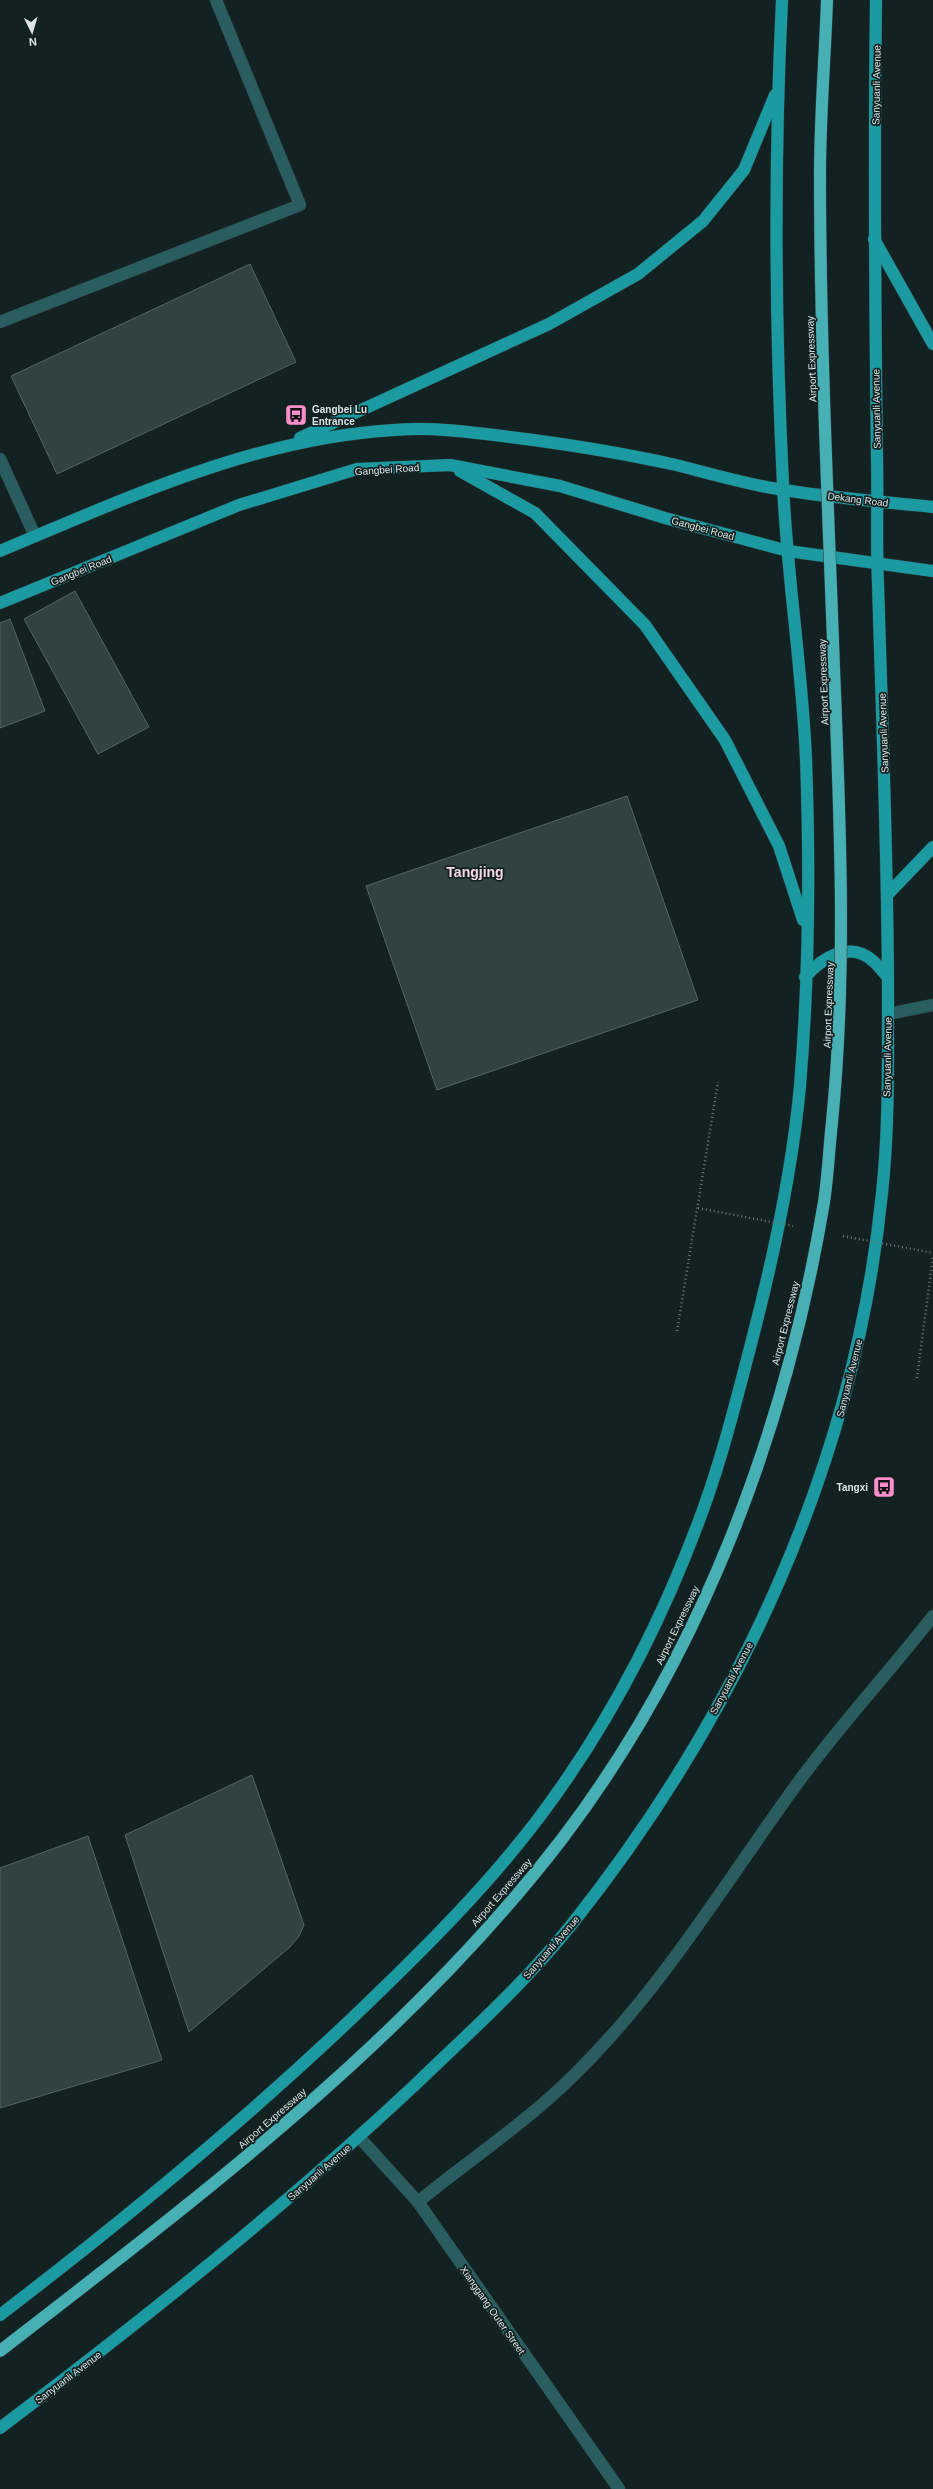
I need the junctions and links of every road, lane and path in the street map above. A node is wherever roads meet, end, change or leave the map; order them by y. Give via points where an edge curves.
1 (216, 0) edge
2 (782, 0) edge
3 (827, 0) edge
4 (876, 0) edge
5 (777, 89) junction
6 (874, 238) junction
7 (0, 322) edge
8 (933, 344) edge
9 (282, 446) junction
10 (0, 459) edge
11 (450, 465) junction
12 (783, 490) junction
13 (878, 501) junction
14 (933, 507) edge
15 (36, 536) junction
16 (0, 551) edge
17 (788, 551) junction
18 (877, 564) junction
19 (933, 570) edge
20 (0, 603) edge
21 (933, 847) edge
22 (888, 894) junction
23 (807, 931) junction
24 (806, 977) junction
25 (888, 978) junction
26 (933, 1005) edge
27 (888, 1014) junction
28 (718, 1082) dead end
29 (933, 1256) edge
30 (677, 1331) dead end
31 (917, 1378) dead end
32 (933, 1616) edge
33 (360, 2137) junction
34 (418, 2202) junction
35 (0, 2315) edge
36 (0, 2351) edge
37 (0, 2428) edge
38 (619, 2489) edge

1 - 7 street via 300,204
2 - 5 main road
3 - 36 highway, Airport Expressway, bridge via 820,167 822,332 842,944 837,1074 825,1196 805,1300 765,1441 740,1512 680,1651 641,1720 562,1838 518,1893 467,1950 366,2051 269,2137 167,2221
4 - 6 main road, Sanyuanli Avenue
5 - 9 main road via 744,170 703,221 638,274 549,324
5 - 12 main road via 776,316
6 - 8 main road
6 - 13 main road, Sanyuanli Avenue
9 - 12 main road via 395,430 467,432 581,447 673,464
9 - 15 main road via 132,496
10 - 15 street
11 - 17 main road, Gangbei Road via 560,486
11 - 20 main road, Gangbei Road via 357,469 239,505
11 - 23 main road via 535,513 645,625 724,740 779,846
12 - 13 main road, Dekang Road
12 - 17 main road
13 - 14 main road, Dekang Road
13 - 18 main road, Sanyuanli Avenue
15 - 16 main road
17 - 18 main road
17 - 23 main road via 806,756
18 - 19 main road
18 - 22 main road, Sanyuanli Avenue
21 - 22 main road
22 - 25 main road, Sanyuanli Avenue
23 - 24 main road
24 - 25 main road via 816,965 834,953 859,953 873,960
24 - 35 main road via 799,1091 788,1171 766,1284 735,1404 706,1503 677,1576 630,1674 586,1749 538,1819 480,1890 394,1978 245,2117 141,2204
25 - 27 main road, Sanyuanli Avenue
26 - 27 street
27 - 33 main road, Sanyuanli Avenue via 883,1190 873,1265 859,1338 840,1418 818,1487 763,1617 694,1747 632,1843 569,1928 475,2028
28 - 30 path
29 - 31 path
32 - 34 street via 795,1786 650,1992 610,2038 573,2077
33 - 34 street, Xianggang Outer Street
33 - 37 main road, Sanyuanli Avenue via 147,2317
34 - 38 street, Xianggang Outer Street

